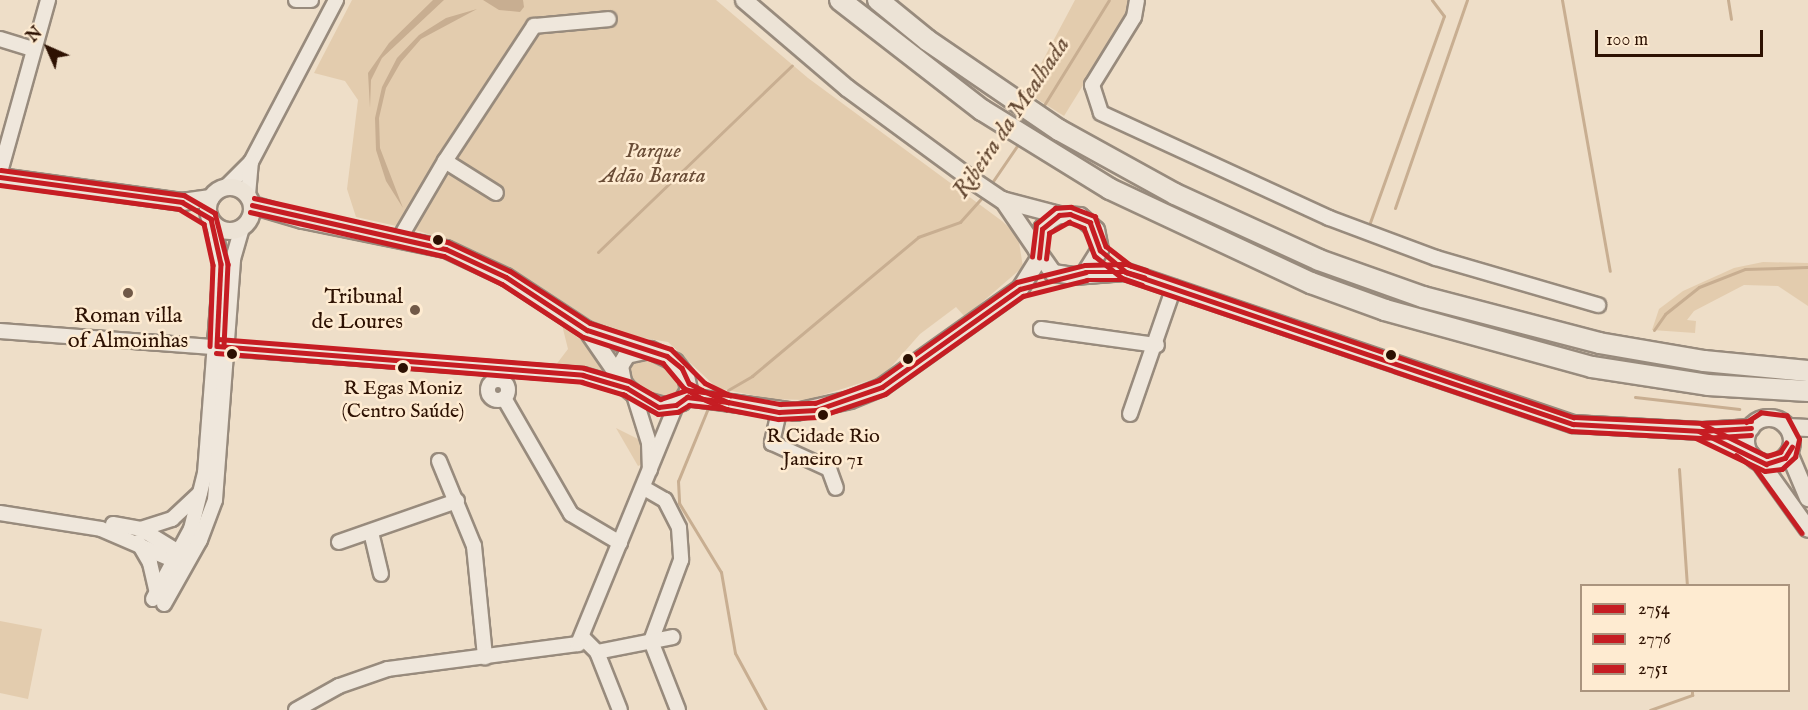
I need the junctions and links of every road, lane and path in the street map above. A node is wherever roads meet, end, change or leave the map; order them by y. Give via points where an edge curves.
1 (48, 0) edge
2 (296, 0) edge
3 (311, 0) edge
4 (336, 0) edge
5 (744, 0) edge
6 (840, 0) edge
7 (878, 0) edge
8 (1137, 0) edge
9 (609, 19) dead end
10 (0, 39) edge
11 (33, 49) junction
12 (445, 161) junction
13 (251, 162) junction
14 (0, 172) edge
15 (0, 177) edge
16 (226, 187) junction
17 (496, 193) dead end
18 (211, 198) junction
19 (250, 200) junction
20 (1002, 200) junction
21 (182, 202) junction
22 (1059, 215) junction
23 (289, 217) junction
24 (213, 221) junction
25 (245, 225) junction
26 (401, 236) junction
27 (1100, 250) junction
28 (1038, 254) junction
29 (1086, 272) junction
30 (1126, 272) junction
31 (1064, 276) junction
32 (1174, 287) junction
33 (1020, 289) junction
34 (1598, 305) dead end
35 (1041, 328) dead end
36 (587, 330) junction
37 (0, 331) edge
38 (1156, 345) junction
39 (223, 347) junction
40 (641, 350) junction
41 (1808, 370) edge
42 (524, 372) junction
43 (628, 388) junction
44 (1808, 391) edge
45 (684, 395) junction
46 (779, 412) junction
47 (1130, 414) dead end
48 (1788, 427) junction
49 (1751, 428) junction
50 (1808, 428) edge
51 (1702, 431) junction
52 (1796, 448) edge
53 (1755, 458) junction
54 (439, 461) dead end
55 (647, 482) junction
56 (836, 488) dead end
57 (202, 491) junction
58 (1808, 498) edge
59 (457, 501) junction
60 (0, 513) edge
61 (1808, 529) edge
62 (371, 532) junction
63 (139, 535) junction
64 (339, 542) dead end
65 (620, 543) junction
66 (181, 558) junction
67 (381, 574) dead end
68 (673, 637) dead end
69 (583, 638) junction
70 (651, 641) junction
71 (597, 652) junction
72 (485, 657) junction
73 (296, 710) edge
74 (620, 710) edge
75 (678, 710) edge

1 - 11 street
2 - 3 street
4 - 13 street
5 - 20 main road via 847,88
6 - 44 highway via 1008,126 1110,189 1230,248 1385,310 1592,367 1708,385
7 - 41 highway via 1059,130 1256,234 1423,297 1599,343 1704,362
8 - 34 street via 1134,17 1092,85 1101,113 1329,218 1436,258
9 - 12 street via 534,26
10 - 11 street
11 - 14 street
12 - 17 street
12 - 26 street
13 - 16 street
13 - 19 street
15 - 21 main road
16 - 18 main road
16 - 19 main road
18 - 21 main road
18 - 24 main road
19 - 23 main road
19 - 25 main road
20 - 22 main road
20 - 28 main road
21 - 24 main road
22 - 27 main road via 1070,214 1090,222
22 - 28 main road via 1042,229
23 - 25 main road
23 - 26 main road
24 - 25 main road via 225,231
24 - 39 street via 221,264
25 - 39 street via 233,259
26 - 36 main road via 483,265
27 - 29 main road
27 - 30 main road
28 - 31 main road via 1047,269
28 - 33 main road
29 - 30 main road
29 - 31 main road
30 - 32 main road
31 - 33 main road
32 - 38 street
32 - 51 main road via 1544,417 1607,429
33 - 46 main road via 882,387 816,410
35 - 38 street
36 - 40 main road
36 - 43 main road
37 - 39 street
38 - 47 street
39 - 42 street
39 - 57 street
39 - 66 street via 219,482
40 - 43 main road via 622,360
40 - 45 main road via 667,356 682,368
42 - 43 street via 583,375
42 - 65 street via 505,392 571,514
43 - 45 main road via 651,405
43 - 55 street via 649,443
45 - 46 main road
45 - 55 street
46 - 56 street via 772,443 829,469
48 - 49 main road via 1769,418
48 - 50 main road
48 - 52 main road
49 - 51 main road
49 - 53 main road via 1746,441
51 - 53 main road
52 - 53 main road via 1773,464
52 - 58 main road
53 - 61 main road
54 - 59 street
55 - 65 street
55 - 70 street via 665,500 679,528 681,560
57 - 63 street via 172,519
57 - 66 street
59 - 62 street
59 - 72 street via 474,546
60 - 63 street
62 - 64 street
62 - 67 street
63 - 66 street
63 - 66 street via 158,598
65 - 69 street
68 - 70 street
69 - 71 street
69 - 72 street via 567,648
70 - 71 street
70 - 75 street
71 - 74 street
72 - 73 street via 387,669 339,686

